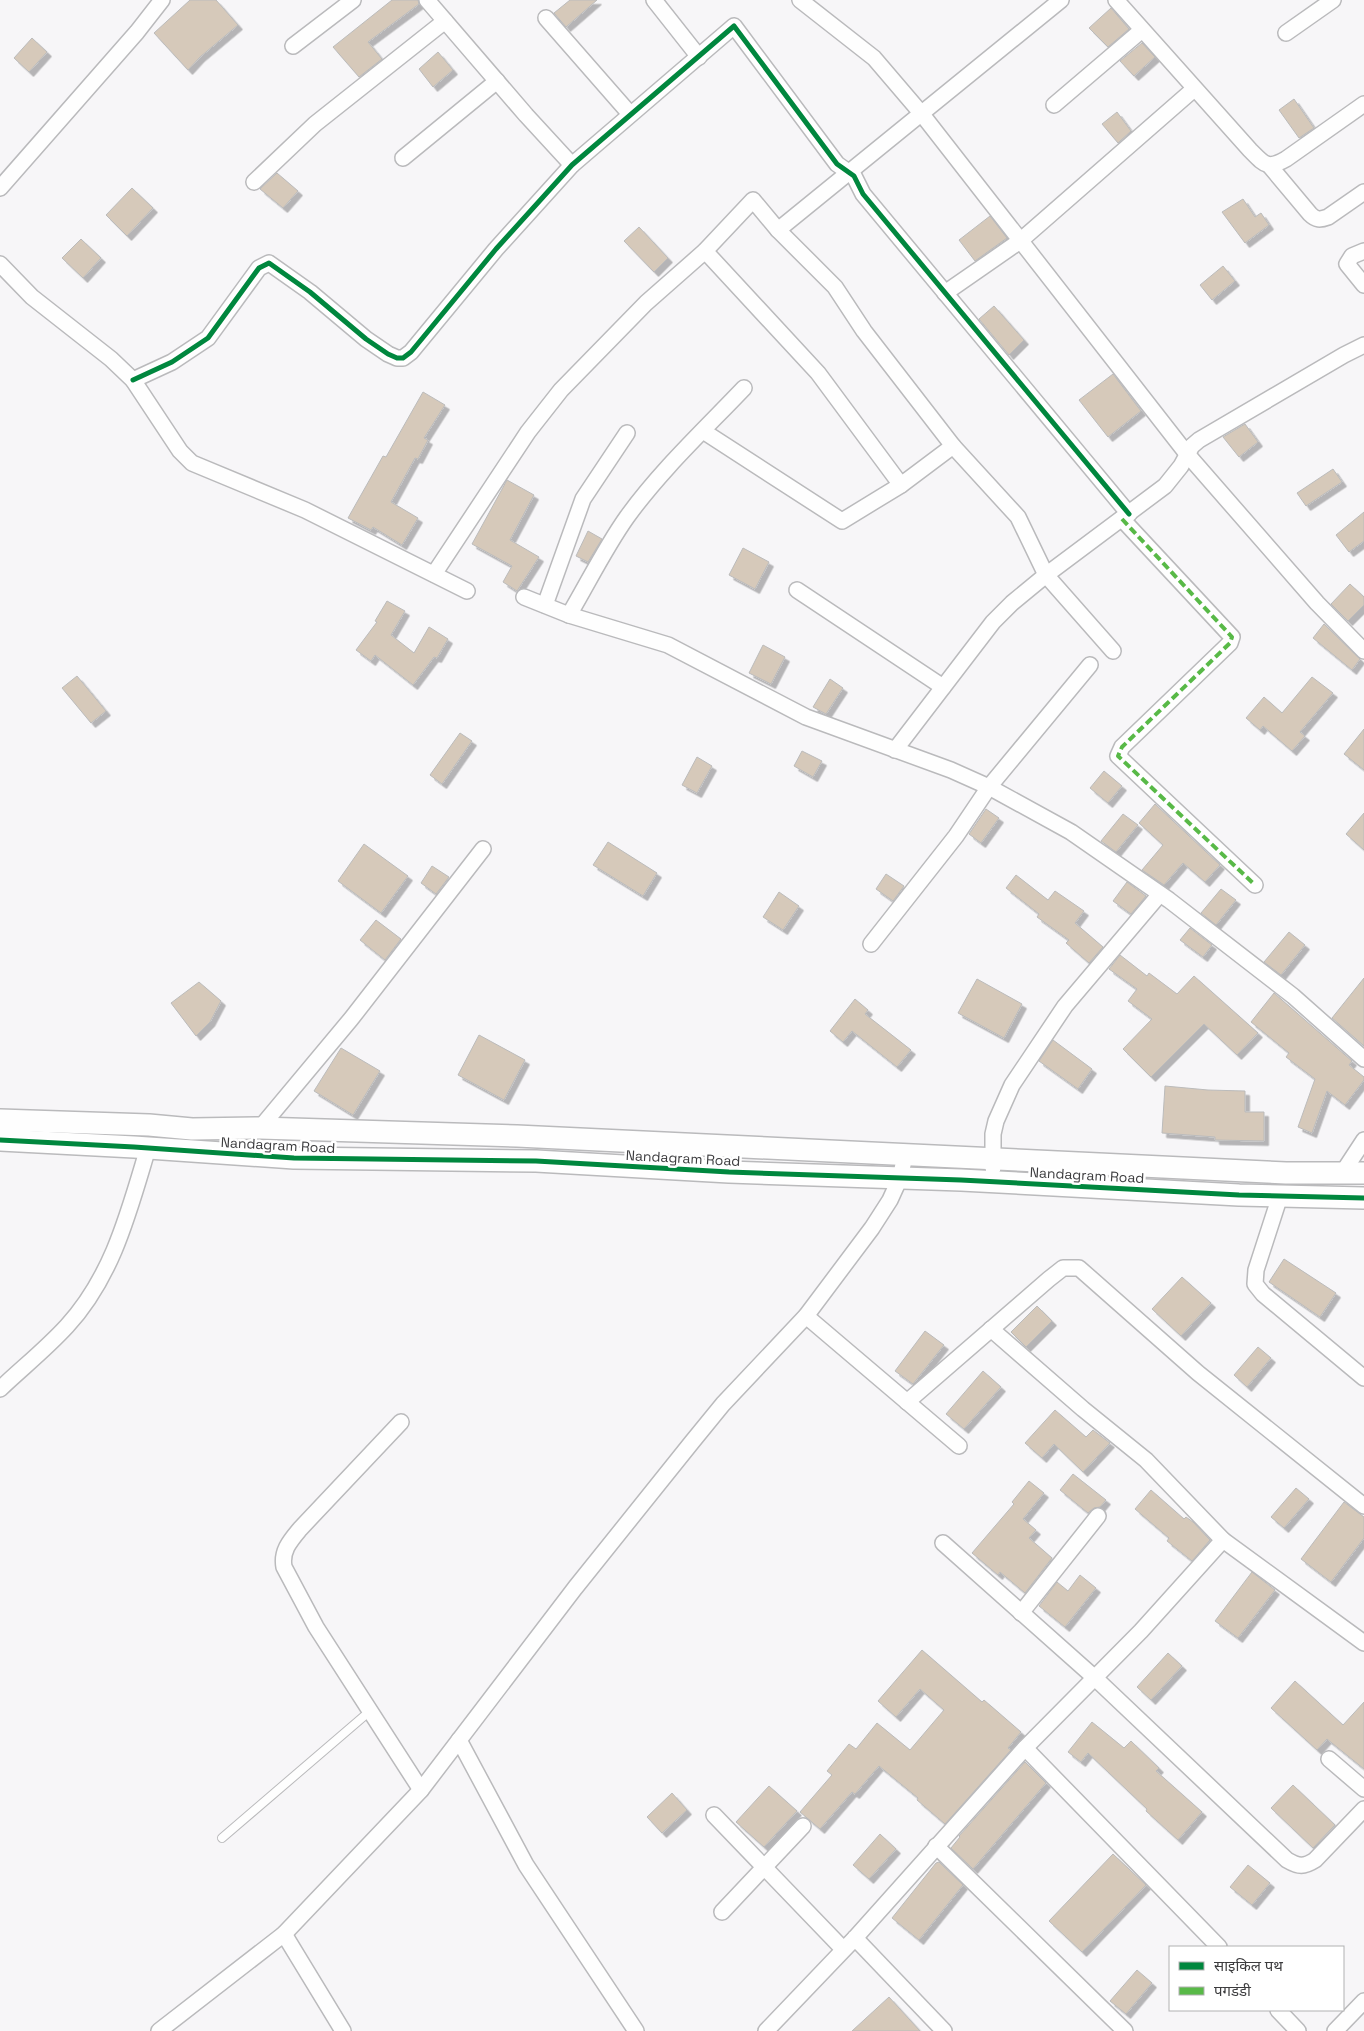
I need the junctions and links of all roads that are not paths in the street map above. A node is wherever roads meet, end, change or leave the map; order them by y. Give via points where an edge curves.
1 (162, 0) edge
2 (353, 0) edge
3 (427, 0) edge
4 (654, 0) edge
5 (800, 0) edge
6 (1061, 0) edge
7 (1116, 0) edge
8 (1333, 0) edge
9 (546, 18) dead end
10 (445, 21) junction
11 (1142, 30) junction
12 (1286, 33) dead end
13 (294, 46) dead end
14 (699, 57) junction
15 (497, 82) junction
16 (1194, 89) junction
17 (1364, 104) edge
18 (1054, 105) dead end
19 (921, 113) junction
20 (630, 114) junction
21 (403, 158) dead end
22 (572, 165) junction
23 (1269, 166) junction
24 (848, 172) junction
25 (254, 182) dead end
26 (0, 188) edge
27 (1364, 192) edge
28 (778, 230) junction
29 (1020, 240) junction
30 (705, 250) junction
31 (1364, 251) edge
32 (0, 264) edge
33 (1364, 285) edge
34 (945, 292) junction
35 (1364, 345) edge
36 (133, 380) junction
37 (744, 388) dead end
38 (703, 431) junction
39 (627, 433) dead end
40 (953, 446) junction
41 (1187, 454) junction
42 (901, 485) junction
43 (1126, 516) junction
44 (434, 574) junction
45 (1046, 575) junction
46 (797, 590) dead end
47 (467, 591) dead end
48 (524, 597) dead end
49 (545, 606) junction
50 (569, 615) junction
51 (1113, 651) dead end
52 (1364, 651) edge
53 (1090, 665) dead end
54 (943, 688) junction
55 (895, 750) junction
56 (989, 787) junction
57 (483, 849) dead end
58 (1255, 885) dead end
59 (1160, 894) junction
60 (871, 944) dead end
61 (1364, 1059) edge
62 (260, 1128) junction
63 (4, 1130) edge
64 (412, 1133) junction
65 (1364, 1140) edge
66 (148, 1148) junction
67 (905, 1156) junction
68 (993, 1158) junction
69 (412, 1160) junction
70 (1343, 1172) junction
71 (1364, 1173) edge
72 (900, 1178) junction
73 (993, 1182) junction
74 (1280, 1196) junction
75 (1364, 1198) edge
76 (806, 1316) junction
77 (991, 1329) junction
78 (1364, 1378) edge
79 (0, 1389) edge
80 (907, 1402) junction
81 (401, 1422) dead end
82 (959, 1446) dead end
83 (1364, 1506) edge
84 (1098, 1516) dead end
85 (1223, 1540) junction
86 (943, 1544) dead end
87 (1021, 1613) junction
88 (1364, 1643) edge
89 (1095, 1678) junction
90 (370, 1711) junction
91 (459, 1740) junction
92 (1025, 1748) junction
93 (1328, 1759) dead end
94 (1364, 1789) edge
95 (421, 1790) junction
96 (1364, 1809) edge
97 (714, 1815) dead end
98 (803, 1826) dead end
99 (222, 1838) dead end
100 (936, 1846) junction
101 (765, 1868) junction
102 (722, 1912) dead end
103 (284, 1934) junction
104 (856, 1938) junction
105 (1218, 1946) edge
106 (843, 1949) junction
107 (1364, 2001) edge
108 (1279, 2011) edge
109 (158, 2031) edge
110 (343, 2031) edge
111 (636, 2031) edge
112 (766, 2031) edge
113 (944, 2031) edge
114 (1125, 2031) edge
115 (1298, 2031) edge
116 (1336, 2031) edge

1 - 26 street
2 - 13 street
3 - 10 street
4 - 14 street
5 - 19 street via 874,58
6 - 19 street
7 - 11 street
8 - 12 street
9 - 20 street
10 - 15 street
10 - 25 street via 315,124
11 - 16 street
11 - 18 street
14 - 20 street
14 - 24 street via 734,26 837,164
15 - 21 street
15 - 22 street
16 - 23 street
16 - 29 street
17 - 23 street via 1286,159
19 - 24 street
19 - 29 street
20 - 22 street
22 - 36 street via 403,358 388,354 366,339 269,263 259,268 208,338 172,362
23 - 27 street via 1317,219 1328,217
24 - 28 street
24 - 34 street
28 - 30 street via 754,200
28 - 40 street via 835,286 864,331
29 - 34 street
29 - 41 street
30 - 42 street via 818,374
30 - 44 street via 646,303 561,390 528,432
31 - 33 street via 1352,256 1347,264
32 - 36 street via 32,297
34 - 43 street
35 - 41 street via 1199,440
36 - 44 street via 180,451 192,463 306,510
37 - 38 street
38 - 42 street via 842,521
38 - 50 street via 626,518
39 - 49 street via 583,499
40 - 42 street
40 - 45 street via 1018,517
41 - 43 street via 1165,486
41 - 52 street via 1317,603
43 - 45 street
43 - 58 street via 1232,637 1230,643 1122,747 1118,756
44 - 47 street
45 - 51 street
45 - 54 street via 993,622
46 - 54 street
48 - 49 street
49 - 50 street
50 - 55 street via 668,645 806,717
53 - 56 street
54 - 55 street
55 - 56 street
56 - 59 street via 1071,832
56 - 60 street via 956,836
57 - 62 street via 351,1019
59 - 61 street via 1293,996
59 - 68 street via 1065,1006 1012,1085 996,1121
62 - 63 street, Nandagram Road via 149,1125
62 - 64 street, Nandagram Road
63 - 66 street, Nandagram Road
64 - 67 street, Nandagram Road
64 - 69 street
65 - 70 street
66 - 69 street, Nandagram Road via 294,1158
66 - 79 street via 125,1225 96,1288 67,1326
67 - 68 street, Nandagram Road
67 - 72 street
68 - 70 street, Nandagram Road via 1286,1173
68 - 73 street
69 - 72 street, Nandagram Road via 536,1161
70 - 71 street, Nandagram Road
72 - 73 street, Nandagram Road
72 - 76 street via 872,1228
73 - 74 street, Nandagram Road
74 - 75 street, Nandagram Road
74 - 78 street via 1256,1270 1255,1284
76 - 80 street
76 - 91 street via 692,1442 574,1588
77 - 80 street
77 - 83 street via 1063,1268 1079,1268 1198,1373
77 - 85 street via 1146,1460
80 - 82 street
81 - 90 street via 300,1529 282,1557 284,1567 316,1627
84 - 87 street
85 - 88 street
85 - 89 street
86 - 87 street
87 - 89 street
89 - 92 street
89 - 96 street via 1296,1865 1305,1866 1315,1860
90 - 95 street
90 - 99 lane
91 - 95 street
91 - 111 street via 526,1865
92 - 100 street
92 - 105 street
93 - 94 street
95 - 103 street
97 - 101 street
98 - 101 street
100 - 104 street
100 - 114 street
101 - 102 street
101 - 106 street
103 - 109 street
103 - 110 street
104 - 106 street
104 - 113 street
106 - 112 street
107 - 116 street
108 - 115 street

